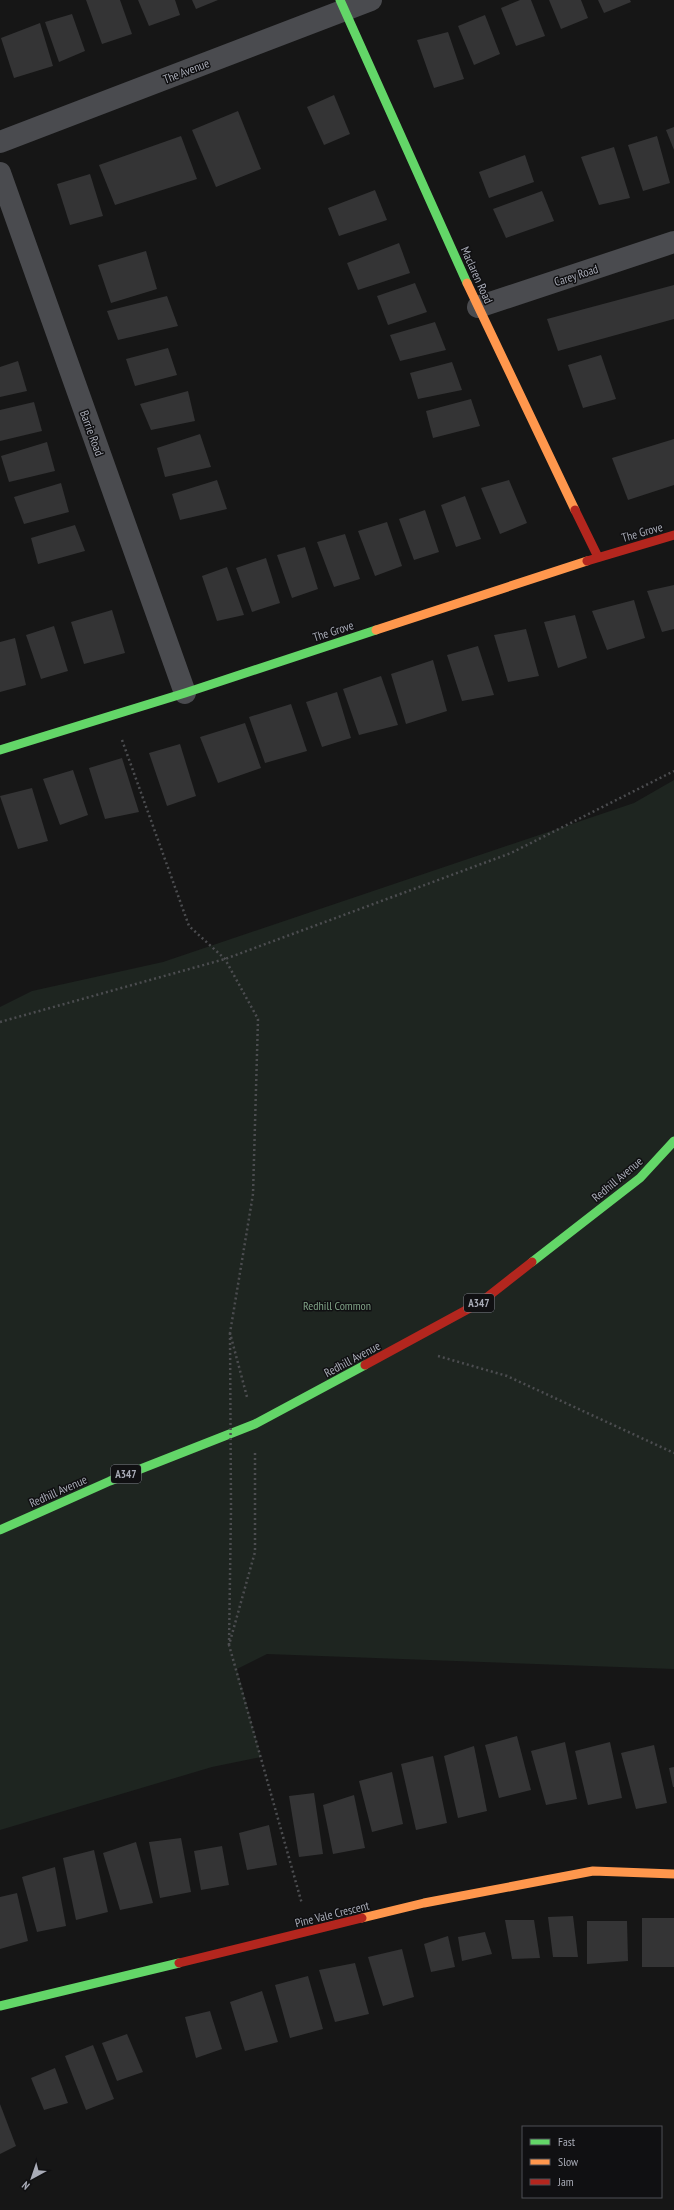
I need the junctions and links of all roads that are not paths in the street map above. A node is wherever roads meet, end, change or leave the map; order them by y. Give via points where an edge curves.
1 (371, 0) edge
2 (342, 5) edge
3 (0, 142) edge
4 (0, 173) edge
5 (674, 242) edge
6 (478, 307) junction
7 (674, 535) edge
8 (598, 557) junction
9 (185, 693) junction
10 (0, 750) edge
11 (674, 1141) edge
12 (0, 1530) edge
13 (674, 1874) edge
14 (0, 2006) edge

1 - 2 street, The Avenue
2 - 3 street, The Avenue
2 - 6 street, Maclaren Road
4 - 9 street, Barrie Road
5 - 6 street, Carey Road
6 - 8 street, Maclaren Road
7 - 8 street, The Grove
8 - 9 street, The Grove
9 - 10 street, The Grove
11 - 12 street, Redhill Avenue / A347 via 640,1178 481,1302 255,1424 110,1481
13 - 14 street, Pine Vale Crescent via 594,1871 424,1903

